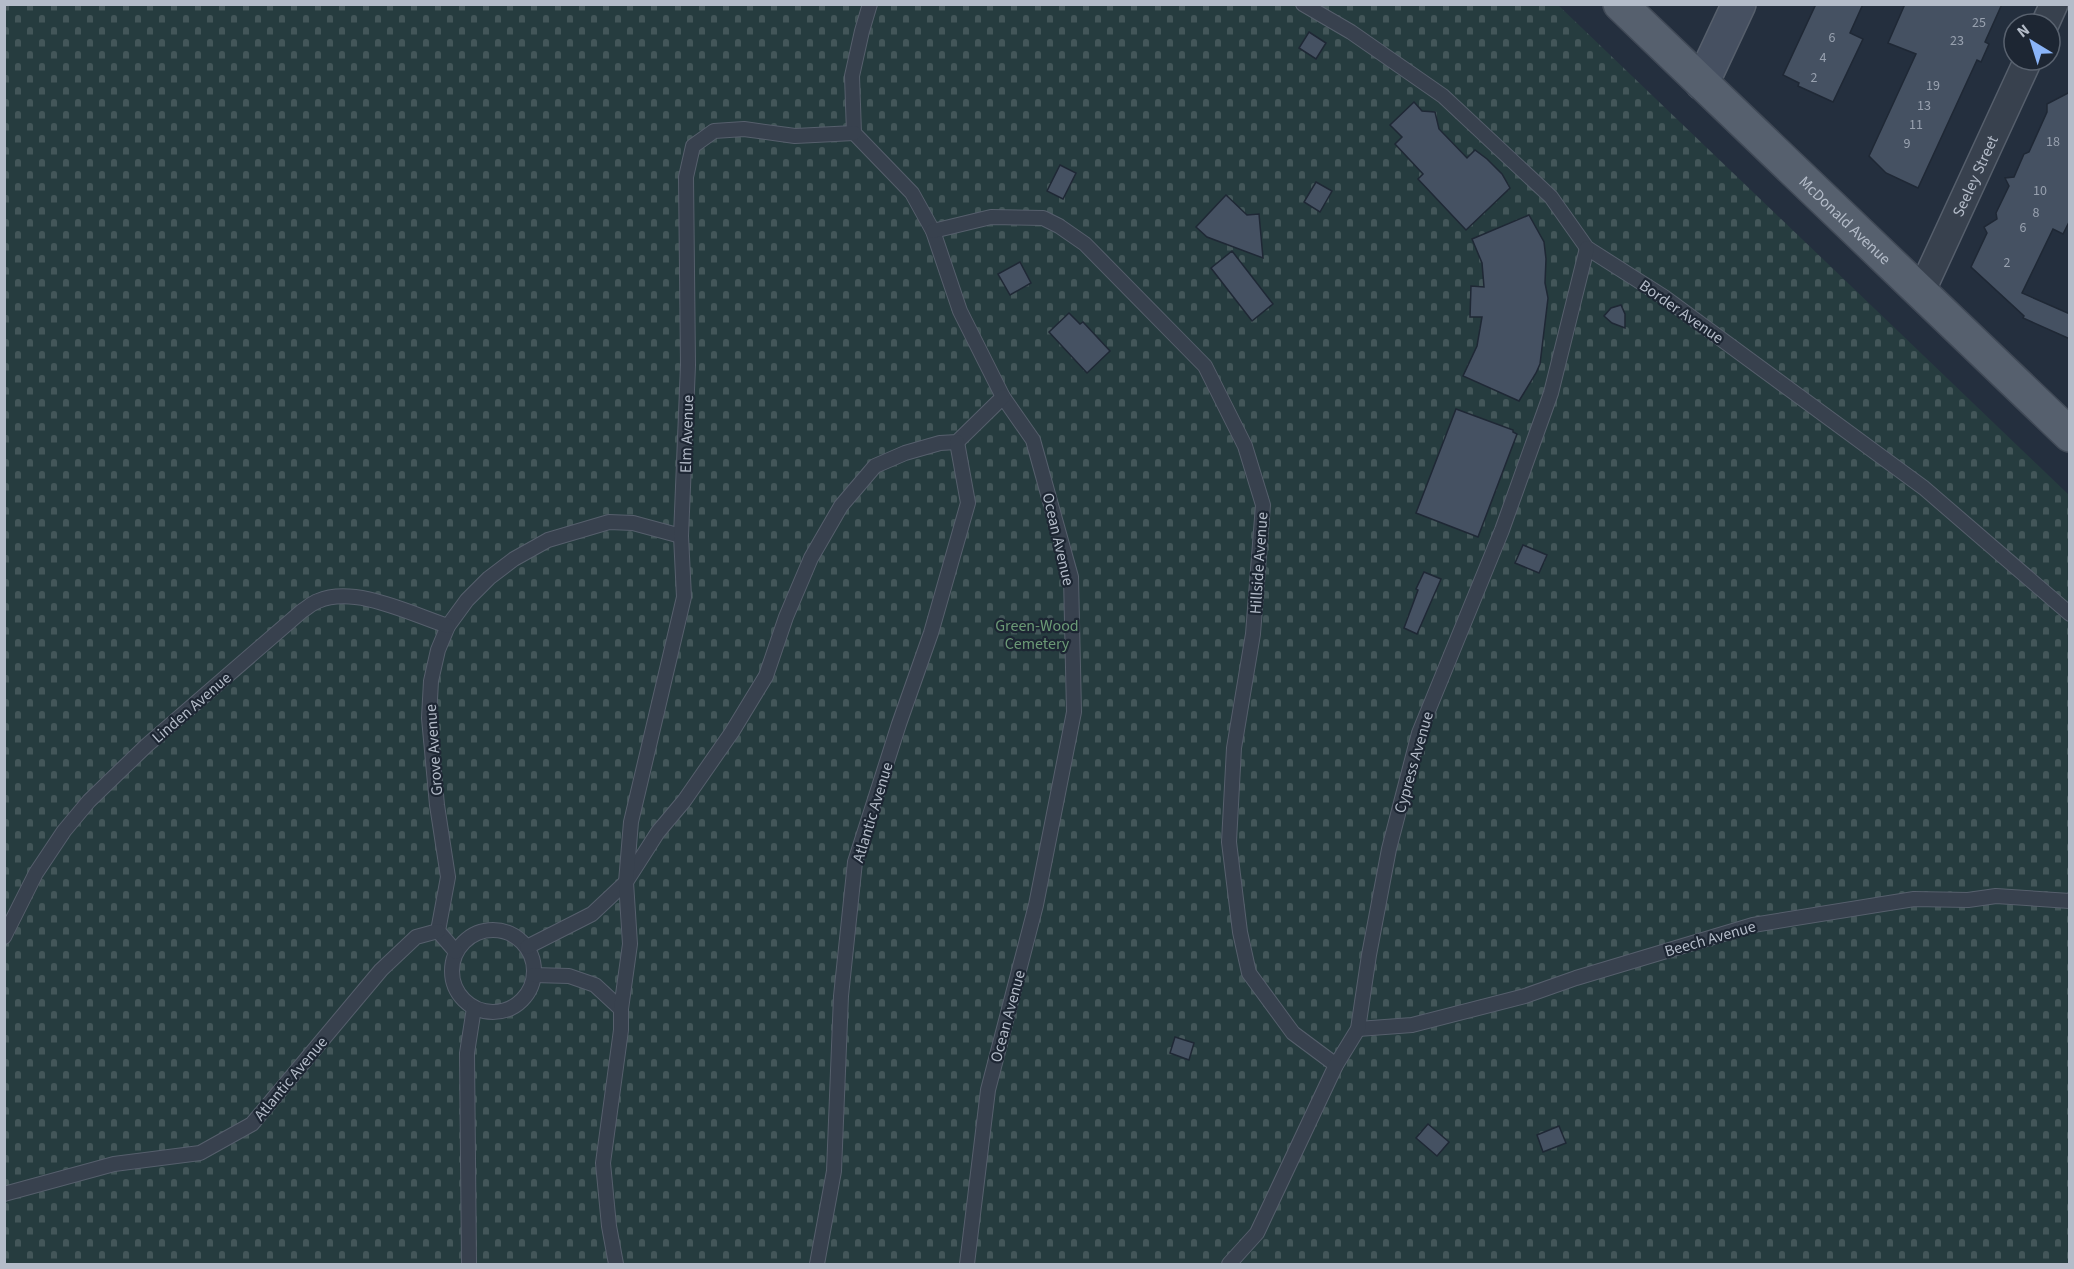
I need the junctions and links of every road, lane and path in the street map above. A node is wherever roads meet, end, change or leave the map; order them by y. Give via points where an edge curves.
1 (870, 4) edge
2 (1302, 4) edge
3 (1620, 4) edge
4 (1739, 4) edge
5 (2022, 72) edge
6 (1702, 83) junction
7 (854, 133) junction
8 (933, 231) junction
9 (1587, 248) junction
10 (1921, 292) junction
11 (1003, 397) junction
12 (2070, 435) edge
13 (957, 442) junction
14 (681, 536) junction
15 (2070, 614) edge
16 (448, 626) junction
17 (626, 882) junction
18 (2070, 901) edge
19 (438, 931) junction
20 (4, 938) edge
21 (527, 947) junction
22 (456, 952) junction
23 (534, 975) junction
24 (474, 1008) junction
25 (621, 1009) junction
26 (1358, 1029) junction
27 (1336, 1065) junction
28 (4, 1194) edge
29 (468, 1264) edge
30 (615, 1264) edge
31 (818, 1264) edge
32 (967, 1264) edge
33 (1229, 1264) edge

1 - 7 lane via 852,76
2 - 9 lane, Border Avenue via 1351,32 1443,96 1551,197
3 - 6 main road, McDonald Avenue
4 - 6 main road
5 - 10 street, Seeley Street
6 - 10 main road, McDonald Avenue
7 - 8 lane, Ocean Avenue via 912,192
7 - 14 lane, Elm Avenue via 795,136 744,129 714,131 693,146 686,177 688,365
8 - 11 lane, Ocean Avenue via 960,311
8 - 27 lane, Hillside Avenue via 991,217 1043,218 1059,226 1085,244 1206,366 1245,446 1263,506 1253,634 1234,748 1229,842 1240,932 1249,973 1293,1033
9 - 15 lane, Border Avenue via 1664,297 1924,488
9 - 26 lane, Cypress Avenue via 1551,393 1502,530 1419,733 1389,849
10 - 12 main road, McDonald Avenue
11 - 13 lane
11 - 32 lane, Ocean Avenue via 1033,440 1071,577 1074,712 1036,905 988,1090
13 - 17 lane via 905,453 875,466 841,506 811,558 766,676 732,732
13 - 31 lane, Atlantic Avenue via 968,503 932,633 855,862 842,996 834,1171
14 - 16 lane, Grove Avenue via 633,523 609,522 548,540 489,578
14 - 17 lane, Elm Avenue via 684,597 631,822
16 - 19 lane, Grove Avenue via 431,681 429,718 448,877
16 - 20 lane, Linden Avenue via 361,597 338,596 318,601 302,611 146,746 90,801 36,873
17 - 21 lane via 592,914
17 - 25 lane via 630,944
18 - 26 lane, Beech Avenue via 1996,896 1914,899 1753,925 1525,996 1412,1025
19 - 22 lane
19 - 28 lane, Atlantic Avenue via 416,937 381,970 252,1124 200,1153 114,1164
21 - 22 lane via 504,931 490,930 476,933
21 - 23 lane
22 - 24 lane via 452,978 463,1000
23 - 24 lane via 531,988 513,1008 500,1012
23 - 25 lane via 569,976 595,985
24 - 29 lane via 467,1053
25 - 30 lane via 603,1163
26 - 27 lane, Cypress Avenue
27 - 33 lane, Cypress Avenue via 1257,1233

